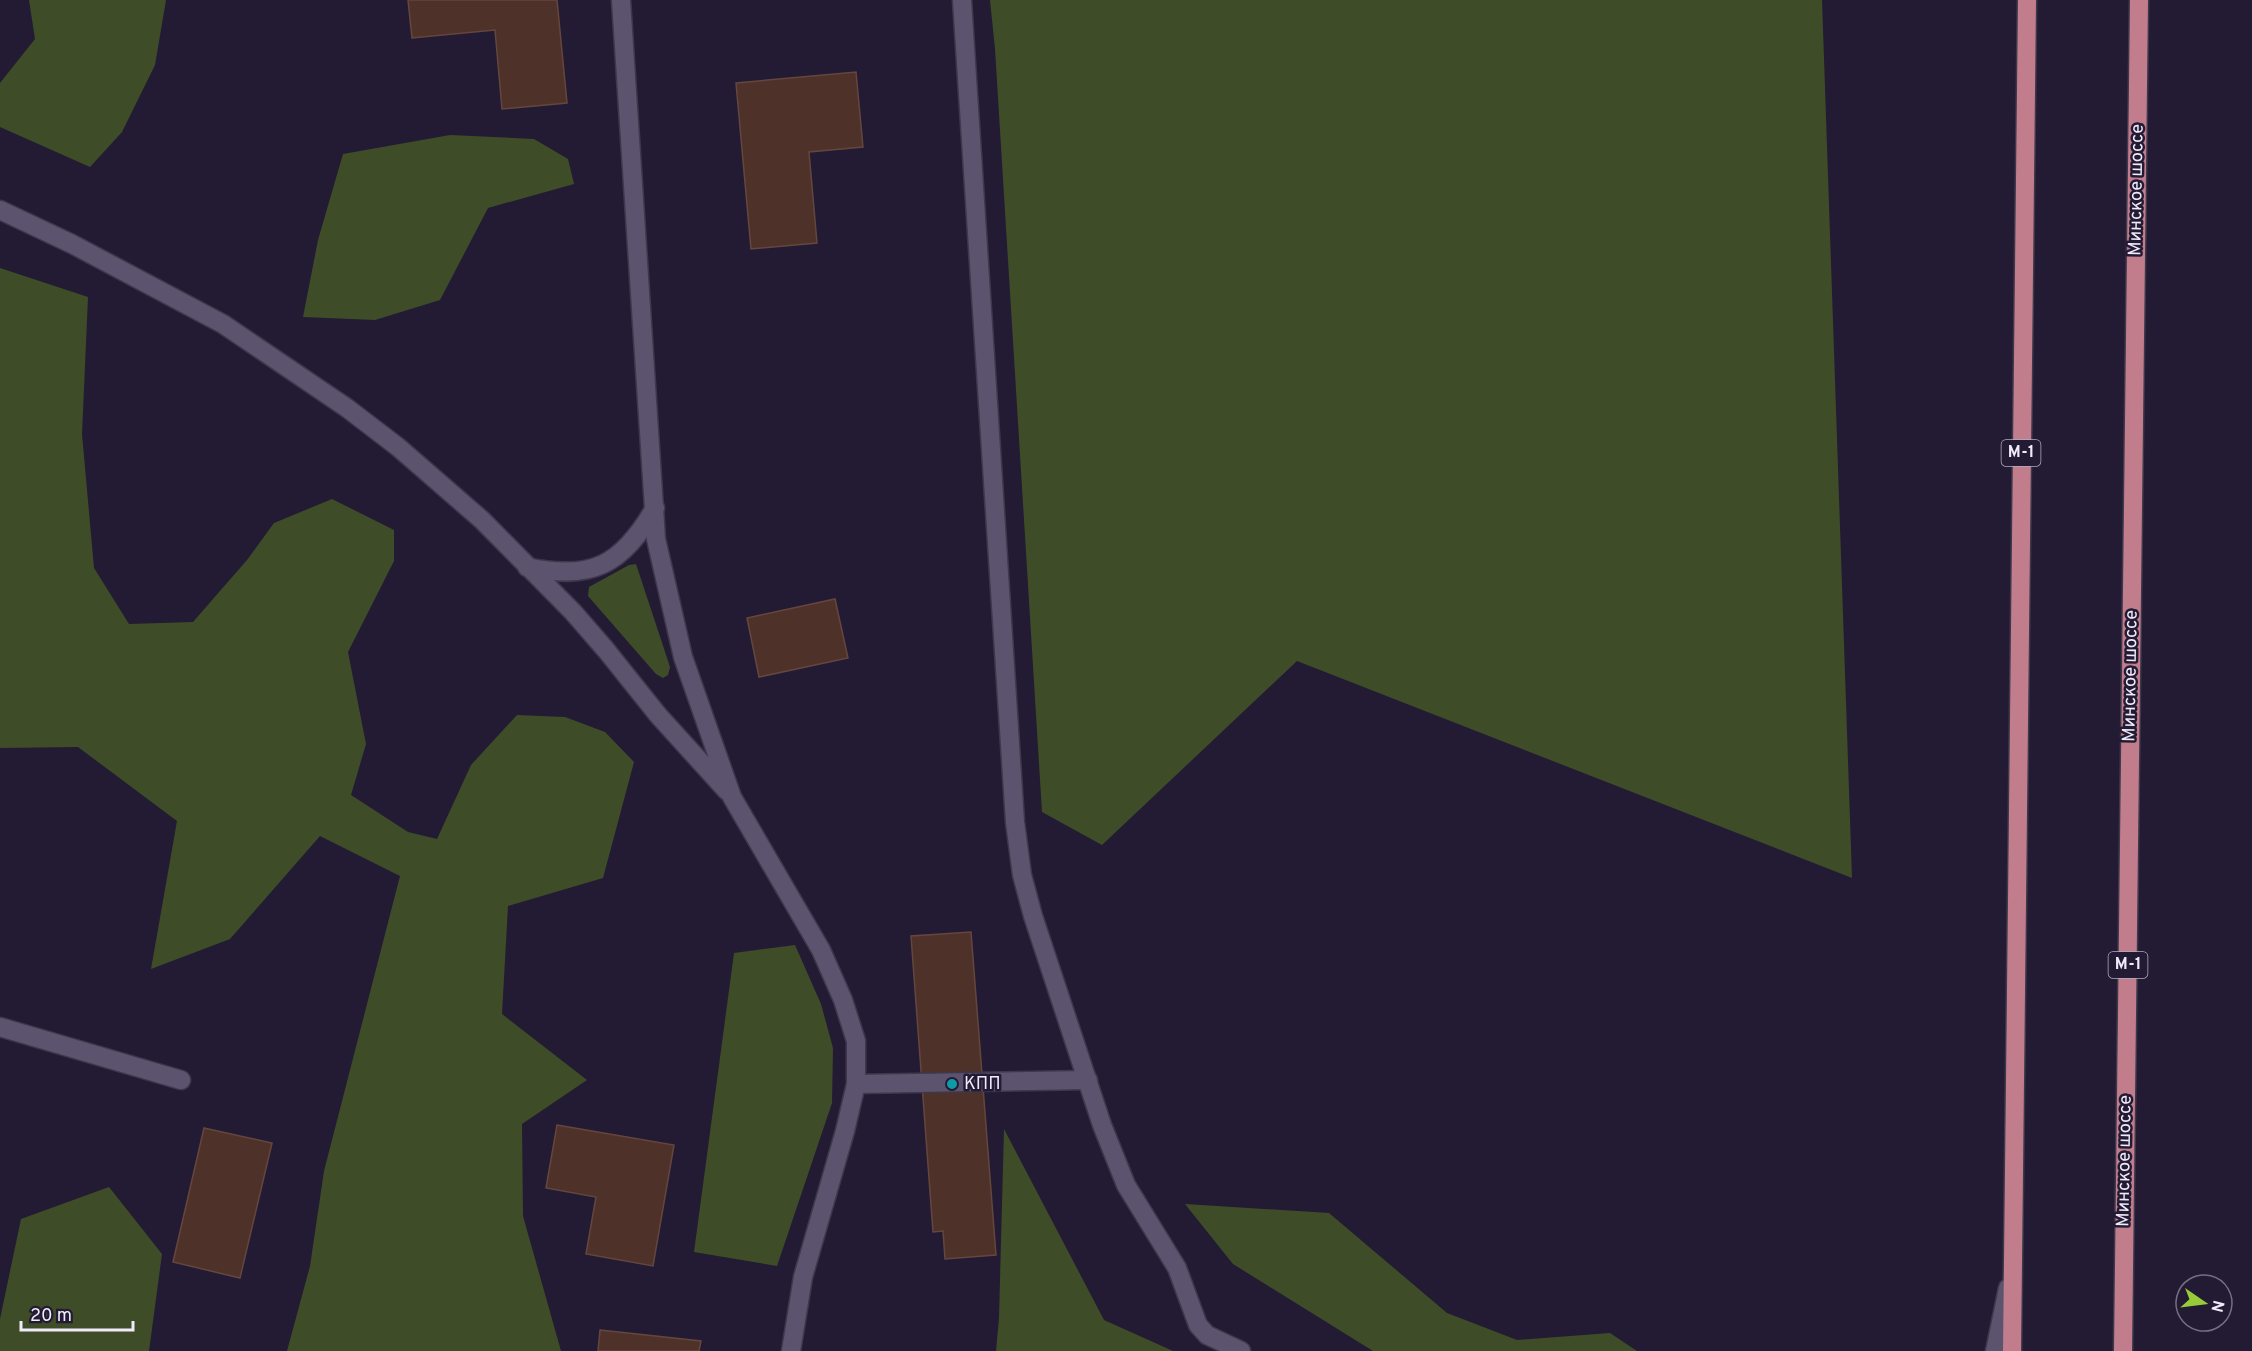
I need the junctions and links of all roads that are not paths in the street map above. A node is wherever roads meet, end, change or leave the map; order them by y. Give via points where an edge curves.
1 (621, 0) edge
2 (963, 0) edge
3 (2027, 0) edge
4 (2139, 0) edge
5 (0, 210) edge
6 (655, 508) junction
7 (528, 567) junction
8 (732, 797) junction
9 (0, 1027) edge
10 (181, 1080) dead end
11 (1088, 1080) junction
12 (856, 1084) junction
13 (2013, 1263) junction
14 (791, 1351) edge
15 (1240, 1351) edge
16 (1995, 1351) edge
17 (2012, 1351) edge
18 (2123, 1351) edge

1 - 6 street
2 - 11 street via 1015,822 1022,875 1033,916
3 - 13 highway, М-1
4 - 18 highway, Минское шоссе / М-1
5 - 7 street via 223,324 398,447 482,520
6 - 7 street via 636,538 605,564 589,571 569,572
6 - 8 street via 656,539 683,657
7 - 8 street via 580,619 658,715
8 - 12 street via 821,950 843,1000 856,1041
9 - 10 street
11 - 12 street
11 - 15 street via 1126,1185 1177,1268 1198,1325 1208,1335
12 - 14 street via 803,1277
13 - 16 street
13 - 17 highway, М-1

